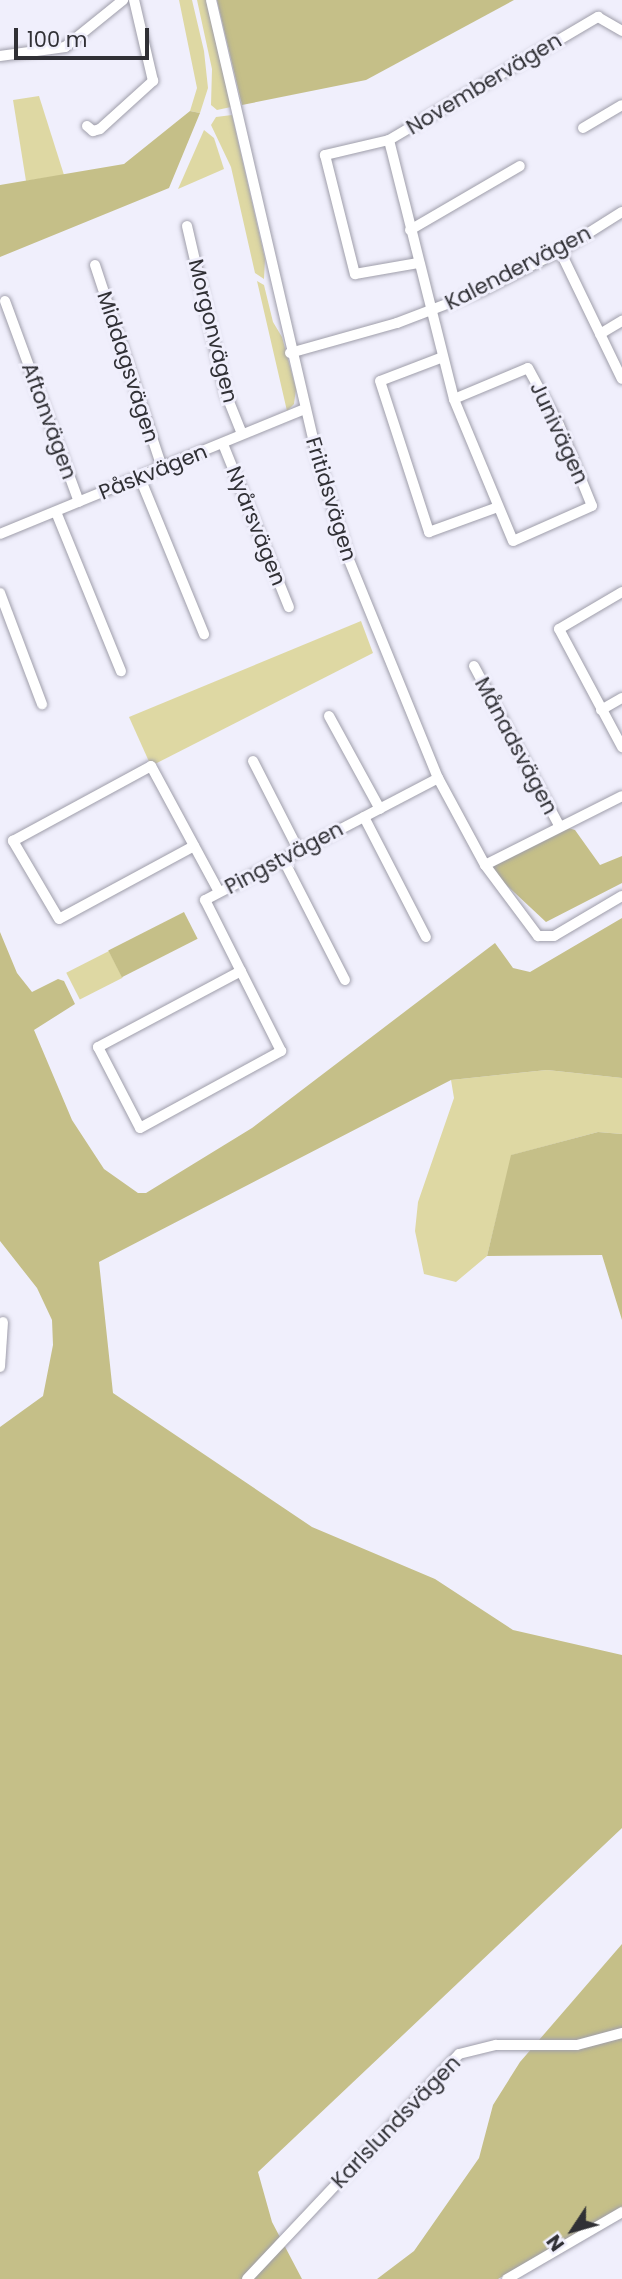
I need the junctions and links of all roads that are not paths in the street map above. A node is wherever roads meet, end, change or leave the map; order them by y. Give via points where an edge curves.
1 (123, 0) edge
2 (134, 0) edge
3 (211, 0) edge
4 (622, 31) edge
5 (0, 56) edge
6 (622, 105) edge
7 (87, 126) dead end
8 (583, 128) dead end
9 (389, 140) junction
10 (520, 166) dead end
11 (622, 212) edge
12 (187, 226) dead end
13 (410, 230) junction
14 (560, 251) junction
15 (418, 263) junction
16 (95, 265) dead end
17 (5, 301) dead end
18 (430, 312) junction
19 (622, 321) edge
20 (600, 334) junction
21 (290, 353) junction
22 (443, 357) junction
23 (622, 379) edge
24 (454, 399) junction
25 (305, 409) junction
26 (242, 434) junction
27 (223, 444) junction
28 (162, 468) junction
29 (140, 478) junction
30 (79, 502) junction
31 (498, 508) junction
32 (56, 512) junction
33 (0, 534) edge
34 (622, 592) edge
35 (0, 593) edge
36 (289, 607) dead end
37 (204, 634) dead end
38 (474, 666) dead end
39 (121, 671) dead end
40 (622, 698) edge
41 (42, 704) dead end
42 (601, 710) junction
43 (329, 716) dead end
44 (622, 747) edge
45 (253, 761) dead end
46 (438, 778) junction
47 (622, 796) edge
48 (380, 809) junction
49 (364, 817) junction
50 (559, 825) junction
51 (194, 846) junction
52 (299, 851) junction
53 (283, 859) junction
54 (485, 865) junction
55 (219, 892) junction
56 (622, 895) edge
57 (426, 937) dead end
58 (241, 971) junction
59 (345, 980) dead end
60 (3, 1322) dead end
61 (0, 1367) edge
62 (622, 2033) edge
63 (622, 2212) edge
64 (247, 2279) edge
65 (507, 2279) edge

1 - 5 street via 65,47
2 - 7 street via 153,80 100,129 93,131
3 - 21 street, Fritidsvägen
4 - 9 street, Novembervägen via 598,17
6 - 8 street
9 - 13 street, Novembervägen
9 - 15 street via 325,155 355,274
10 - 13 street
11 - 14 street, Kalendervägen
12 - 26 street, Morgonvägen via 226,394
13 - 15 street, Novembervägen
14 - 18 street, Kalendervägen
14 - 20 street
15 - 18 street, Novembervägen
16 - 28 street, Middagsvägen
17 - 30 street, Aftonvägen
18 - 21 street, Kalendervägen
18 - 22 street, Junivägen
19 - 20 street
20 - 23 street
21 - 25 street, Fritidsvägen
22 - 24 street, Junivägen
22 - 31 street via 380,381 429,532
24 - 31 street, Junivägen
24 - 31 street, Junivägen via 528,368 559,425 592,506 513,541
25 - 26 street, Påskvägen
25 - 46 street, Fritidsvägen via 376,631
26 - 27 street, Påskvägen
27 - 28 street, Påskvägen
27 - 36 street, Nyårsvägen
28 - 29 street, Påskvägen
29 - 30 street, Påskvägen
29 - 37 street
30 - 32 street, Påskvägen
32 - 33 street, Påskvägen
32 - 39 street
34 - 42 street via 559,629
35 - 41 street
38 - 50 street, Månadsvägen
40 - 42 street
42 - 44 street
43 - 48 street
45 - 52 street
46 - 48 street, Pingstvägen
46 - 54 street, Fritidsvägen
47 - 50 street
48 - 49 street, Pingstvägen
49 - 52 street, Pingstvägen
49 - 57 street
50 - 54 street
51 - 51 street via 151,766 13,841 59,919
51 - 55 street
52 - 53 street, Pingstvägen
53 - 55 street, Pingstvägen
53 - 59 street
54 - 56 street, Fritidsvägen via 529,929 546,937
55 - 58 street, Pingstvägen via 205,900
58 - 58 street, Pingstvägen via 281,1051 140,1128 98,1047
60 - 61 street
62 - 64 street, Karlslundsvägen via 577,2045 496,2045 459,2054
63 - 65 street

